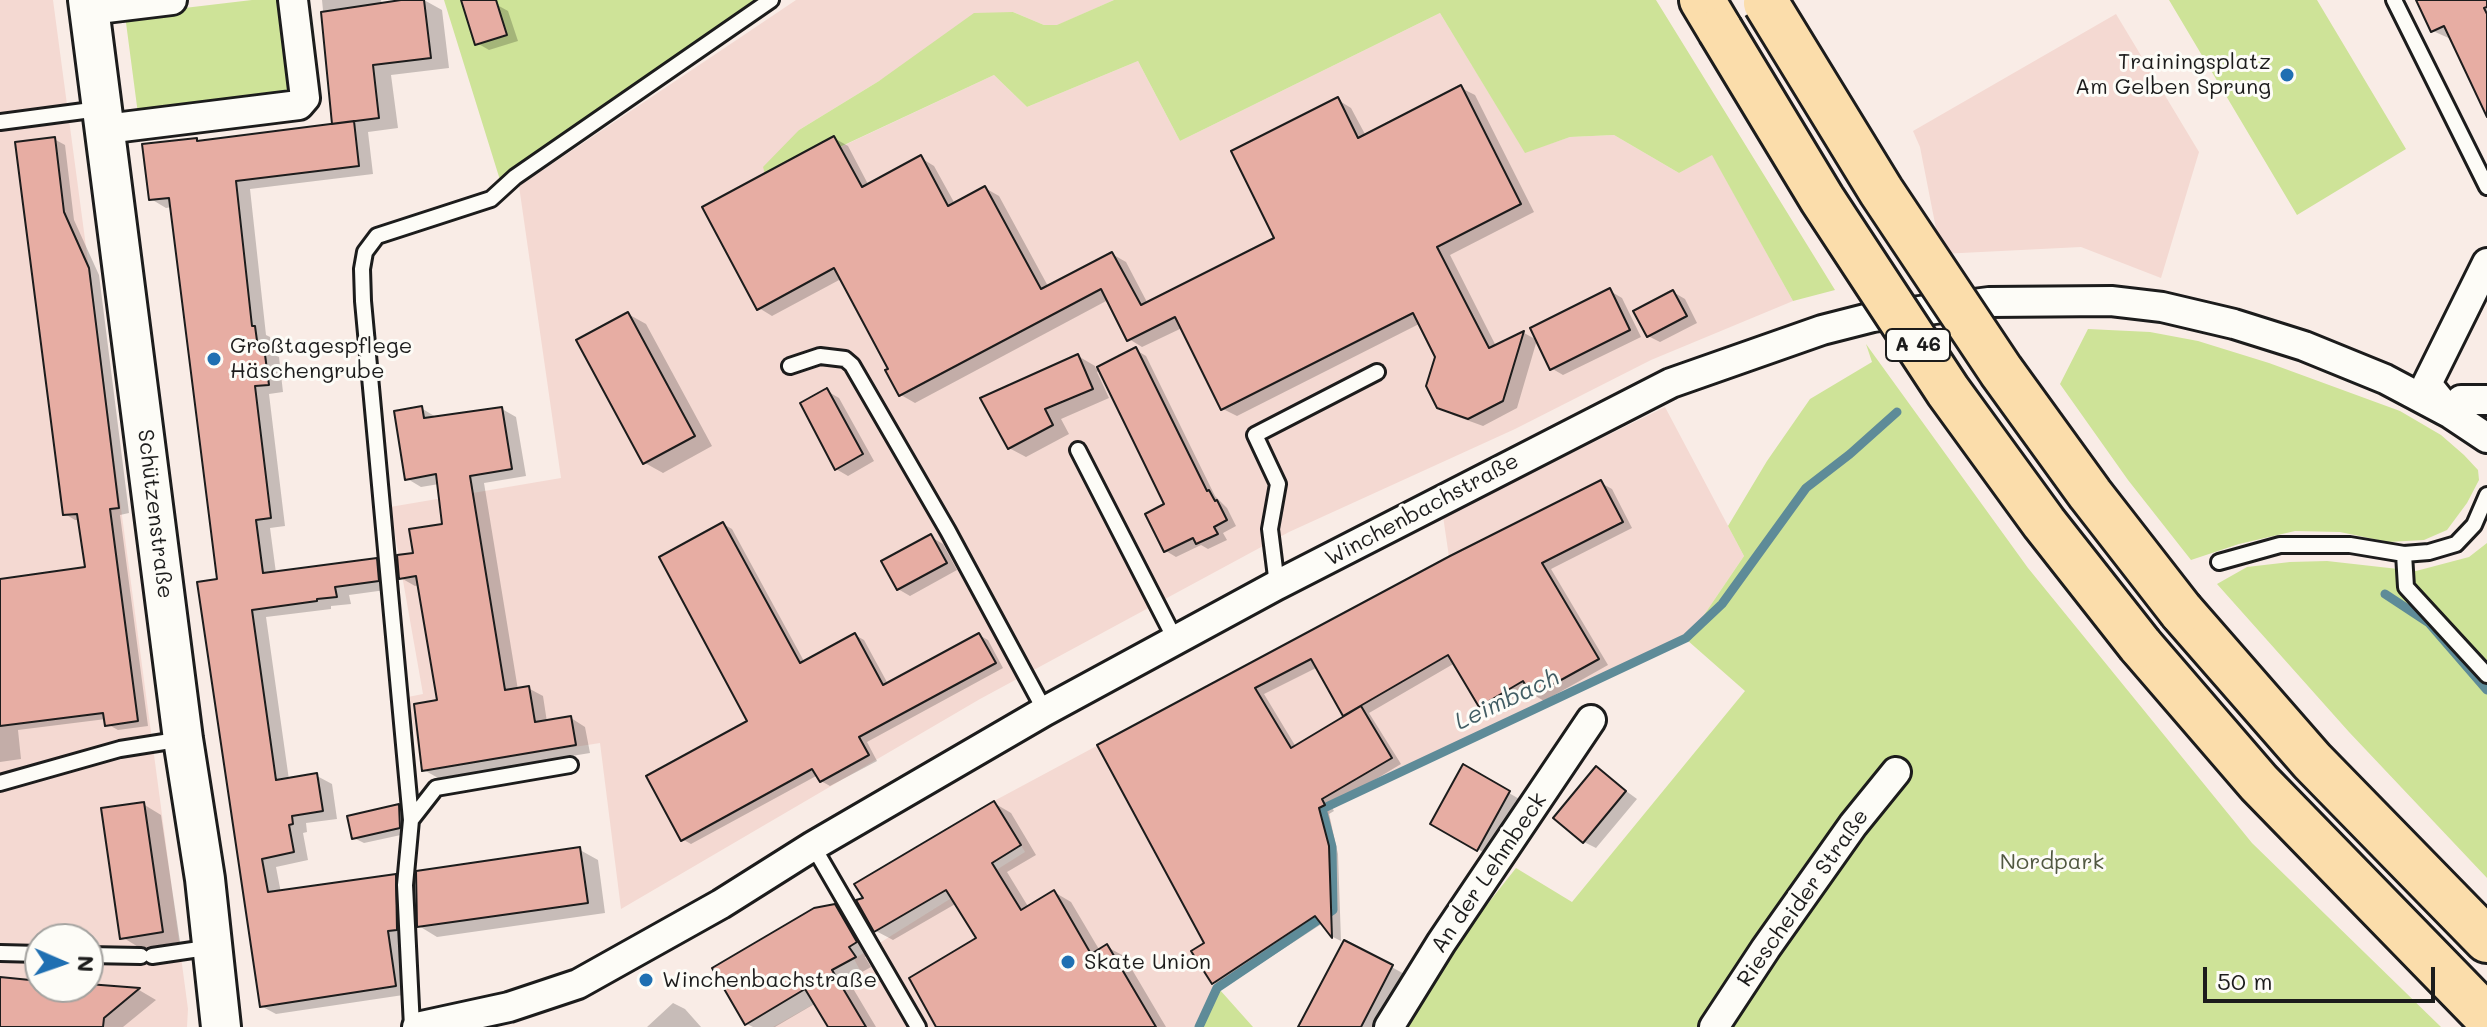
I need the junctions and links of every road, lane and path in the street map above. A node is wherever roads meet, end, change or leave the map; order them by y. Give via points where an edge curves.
1 (172, 0) edge
2 (293, 0) edge
3 (771, 0) edge
4 (2394, 0) edge
5 (1766, 1) edge
6 (89, 5) edge
7 (1711, 15) edge
8 (105, 118) junction
9 (0, 122) edge
10 (2487, 187) edge
11 (2487, 263) edge
12 (790, 366) dead end
13 (1377, 372) dead end
14 (2487, 400) edge
15 (2451, 414) junction
16 (2487, 438) edge
17 (1078, 450) dead end
18 (2487, 495) edge
19 (2404, 554) junction
20 (2219, 562) dead end
21 (1277, 585) junction
22 (1176, 641) junction
23 (2487, 675) edge
24 (1045, 711) junction
25 (1591, 720) dead end
26 (183, 739) junction
27 (570, 765) dead end
28 (1896, 772) dead end
29 (0, 783) edge
30 (411, 820) junction
31 (813, 846) junction
32 (2487, 940) edge
33 (213, 947) junction
34 (0, 953) edge
35 (24, 954) edge
36 (104, 955) edge
37 (2487, 1017) edge
38 (221, 1027) edge
39 (414, 1027) edge
40 (918, 1027) edge
41 (1389, 1027) edge
42 (1714, 1027) edge

1 - 6 street
2 - 8 street via 305,98 299,105
3 - 30 lane via 515,177 491,199 377,236 365,252 364,316
4 - 10 lane
5 - 32 highway, A 46, bridge via 1881,191 2090,494 2181,611 2312,761
6 - 8 street, Schützenstraße
7 - 37 highway, A 46, bridge via 1822,199 1948,391 2044,523 2259,783
8 - 9 lane
8 - 26 street, Schützenstraße
11 - 15 street via 2427,384
12 - 24 lane via 820,356 852,365
13 - 21 lane via 1255,435 1278,484 1270,529
14 - 15 street via 2461,400
15 - 16 street, Winchenbachstraße
15 - 21 street, Winchenbachstraße via 2385,379 2304,346 2162,307 2022,300 1925,308 1822,330 1671,383
17 - 22 lane
18 - 19 lane via 2474,525 2456,544
19 - 20 lane via 2350,545 2280,545
19 - 23 lane via 2406,587
21 - 22 street, Winchenbachstraße
22 - 24 street, Winchenbachstraße
24 - 31 street, Winchenbachstraße
25 - 41 street, An der Lehmbeck
26 - 29 lane via 120,749
26 - 33 street, Schützenstraße
27 - 30 lane via 436,788
28 - 42 street, Riescheider Straße via 1836,849
30 - 39 lane via 405,885
31 - 39 street, Winchenbachstraße via 578,984 509,1007
31 - 40 lane
33 - 36 lane
33 - 38 street, Schützenstraße
34 - 35 lane

